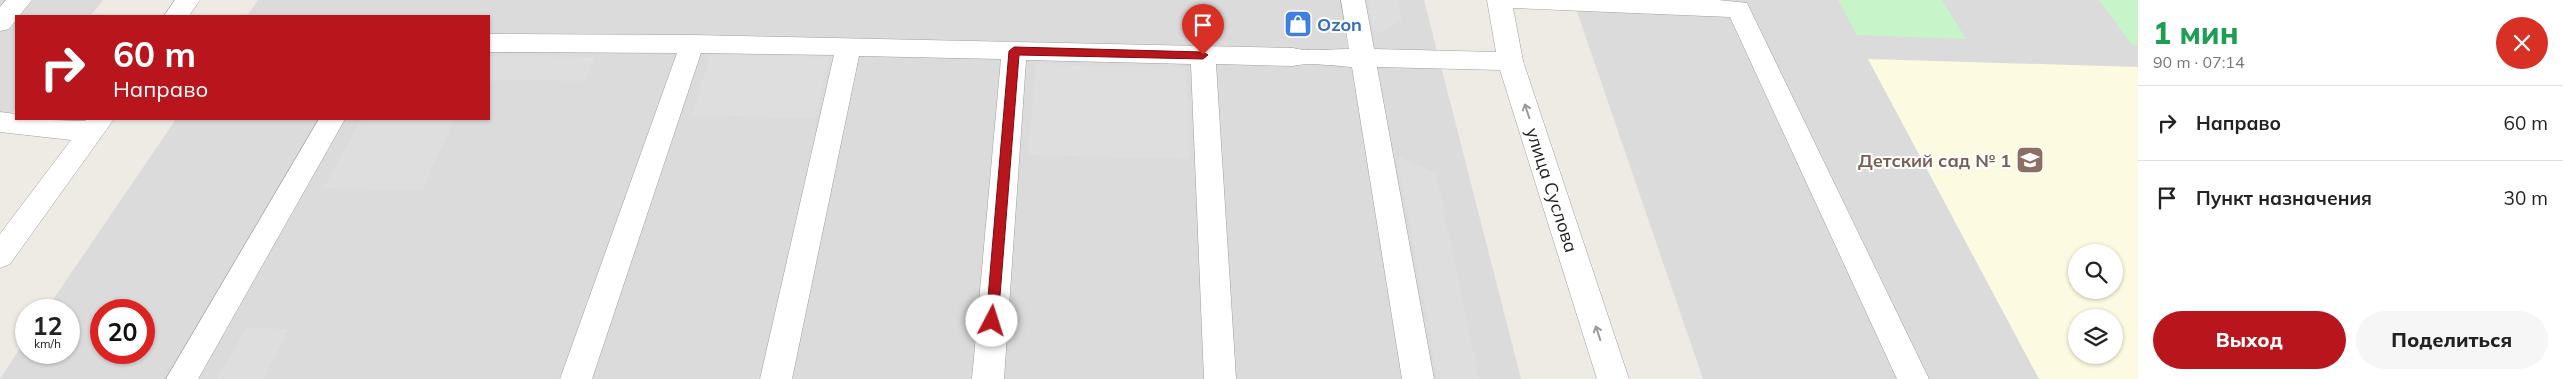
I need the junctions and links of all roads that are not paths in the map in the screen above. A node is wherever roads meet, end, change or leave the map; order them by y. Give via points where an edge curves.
1 (20, 0) edge
2 (188, 0) edge
3 (1353, 0) edge
4 (1499, 0) edge
5 (1504, 0) edge
6 (1741, 5) edge
7 (177, 15) edge
8 (0, 23) edge
9 (490, 43) edge
10 (692, 44) junction
11 (848, 48) junction
12 (1014, 51) junction
13 (1203, 55) junction
14 (1363, 58) junction
15 (1510, 61) junction
16 (331, 120) edge
17 (0, 122) edge
18 (96, 125) edge
19 (0, 256) edge
20 (182, 379) edge
21 (576, 379) edge
22 (776, 379) edge
23 (988, 379) edge
24 (1220, 379) edge
25 (1418, 379) edge
26 (1613, 379) edge
27 (1913, 379) edge

1 - 8 street
2 - 7 street
3 - 14 street
4 - 15 street, улица Суслова
5 - 6 street
6 - 27 street
9 - 10 street
10 - 11 street
10 - 21 street
11 - 12 street
11 - 22 street
12 - 13 street
12 - 23 street
13 - 14 street
13 - 24 street
14 - 15 street
14 - 25 street
26 -> 15 street, улица Суслова
16 - 20 street
17 - 18 street
18 - 19 street

